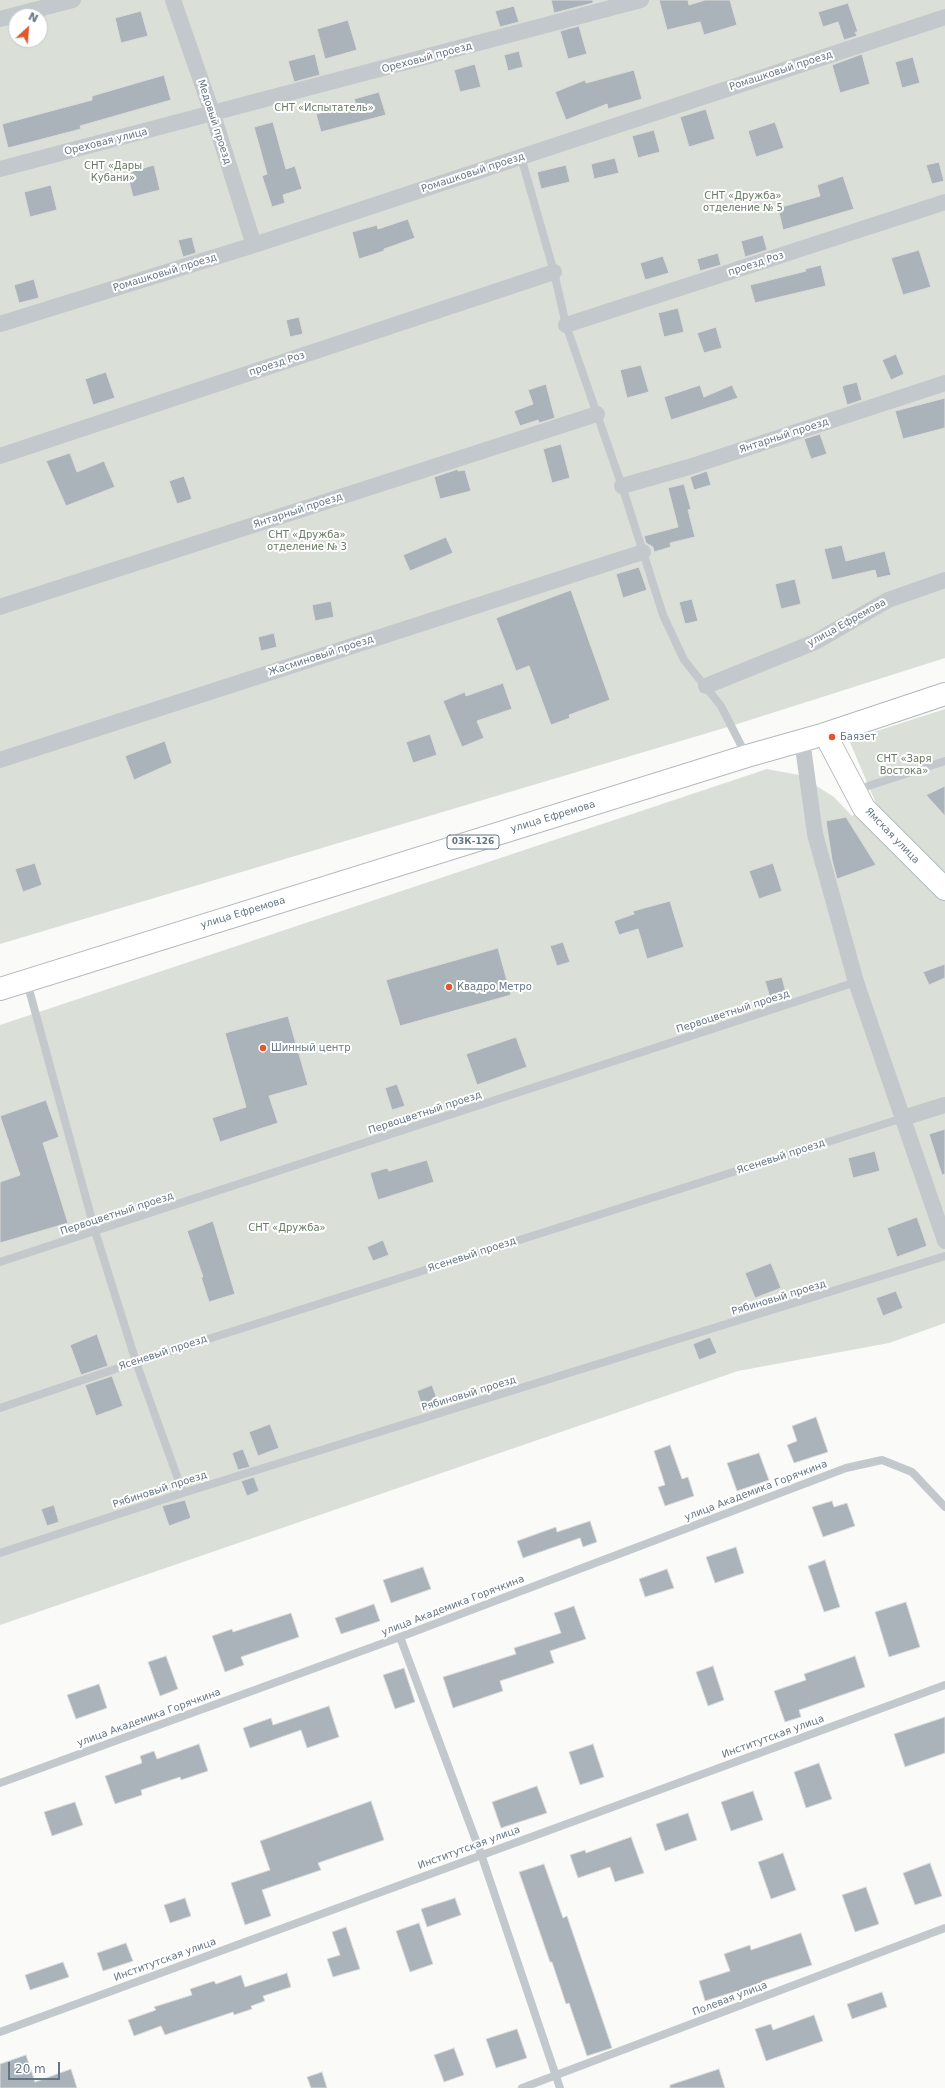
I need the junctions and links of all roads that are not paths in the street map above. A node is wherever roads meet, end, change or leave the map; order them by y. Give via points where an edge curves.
1 (73, 0) edge
2 (173, 0) edge
3 (641, 0) edge
4 (945, 18) edge
5 (0, 19) edge
6 (212, 115) junction
7 (521, 157) junction
8 (0, 170) edge
9 (945, 202) edge
10 (254, 245) junction
11 (554, 272) junction
12 (0, 324) edge
13 (566, 325) junction
14 (945, 383) edge
15 (597, 414) junction
16 (0, 456) edge
17 (622, 486) junction
18 (643, 552) junction
19 (945, 580) edge
20 (0, 607) edge
21 (706, 686) junction
22 (945, 694) edge
23 (825, 734) junction
24 (802, 740) junction
25 (747, 756) junction
26 (0, 760) edge
27 (945, 761) edge
28 (854, 790) junction
29 (945, 889) edge
30 (27, 981) junction
31 (856, 982) junction
32 (0, 989) edge
33 (945, 1105) edge
34 (903, 1118) junction
35 (95, 1231) junction
36 (945, 1241) edge
37 (945, 1256) edge
38 (0, 1262) edge
39 (136, 1362) junction
40 (0, 1408) edge
41 (183, 1493) junction
42 (945, 1507) edge
43 (0, 1553) edge
44 (400, 1637) junction
45 (945, 1685) edge
46 (0, 1783) edge
47 (481, 1854) junction
48 (945, 1928) edge
49 (0, 2032) edge
50 (555, 2076) junction
51 (522, 2088) edge
52 (560, 2088) edge

1 - 5 street
2 - 6 street, Медовый проезд
3 - 6 street, Ореховый проезд
4 - 7 street, Ромашковый проезд
6 - 8 street, Ореховая улица
6 - 10 street, Медовый проезд
7 - 10 street, Ромашковый проезд
7 - 11 lane
9 - 13 street, проезд Роз
10 - 12 street, Ромашковый проезд
11 - 13 lane
11 - 16 street, проезд Роз
13 - 15 lane
14 - 17 street, Янтарный проезд via 689,467
15 - 17 lane
15 - 20 street, Янтарный проезд
17 - 18 lane
18 - 21 lane via 663,615 684,660
18 - 26 street, Жасминовый проезд
19 - 21 street, улица Ефремова via 888,600 815,642
21 - 25 lane via 721,706
22 - 23 main road, улица Ефремова / 03К-126
23 - 24 main road, улица Ефремова / 03К-126
23 - 28 main road, Ямская улица
24 - 25 main road, улица Ефремова / 03К-126
24 - 31 street via 815,834
25 - 30 main road, улица Ефремова / 03К-126
27 - 28 lane
28 - 29 main road, Ямская улица via 864,808
30 - 32 main road, улица Ефремова / 03К-126
30 - 35 lane
31 - 34 street
31 - 35 lane, Первоцветный проезд
33 - 34 street, Ясеневый проезд
34 - 36 street
34 - 39 lane, Ясеневый проезд
35 - 38 lane, Первоцветный проезд
35 - 39 lane
37 - 41 lane, Рябиновый проезд
39 - 40 lane, Ясеневый проезд
39 - 41 lane
41 - 43 lane, Рябиновый проезд
42 - 44 lane, улица Академика Горячкина via 912,1472 882,1460 846,1468
44 - 46 lane, улица Академика Горячкина
44 - 47 lane
45 - 47 lane, Институтская улица
47 - 49 lane, Институтская улица
47 - 50 lane
48 - 50 lane, Полевая улица
50 - 51 lane, Полевая улица
50 - 52 lane

